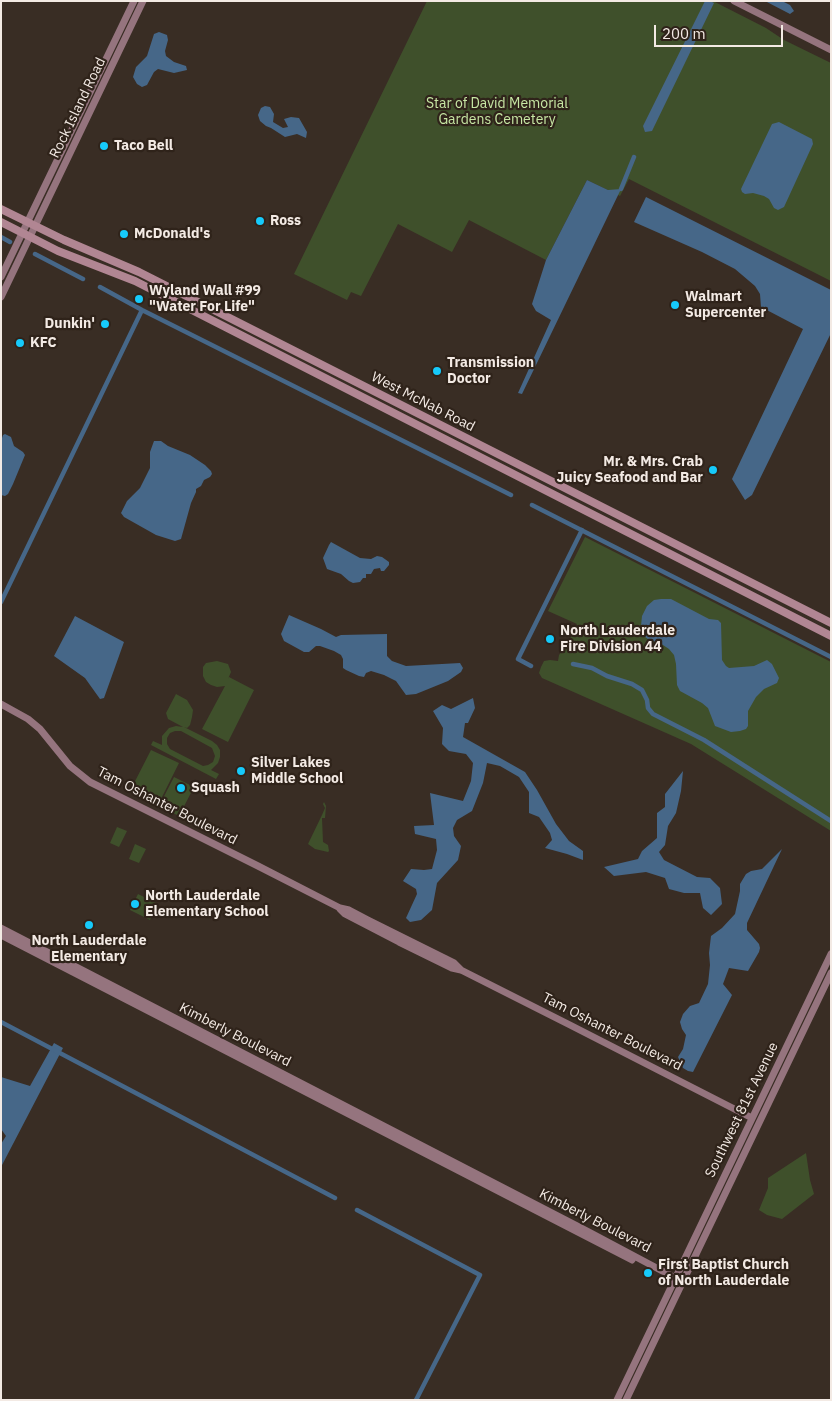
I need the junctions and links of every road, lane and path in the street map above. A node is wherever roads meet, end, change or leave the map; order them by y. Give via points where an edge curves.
1 (134, 1) edge
2 (143, 1) edge
3 (734, 1) edge
4 (831, 50) edge
5 (1, 209) edge
6 (1, 222) edge
7 (28, 222) junction
8 (36, 226) junction
9 (23, 233) junction
10 (30, 237) junction
11 (1, 277) edge
12 (1, 297) edge
13 (606, 521) junction
14 (654, 534) junction
15 (831, 623) edge
16 (831, 636) edge
17 (1, 704) edge
18 (1, 928) edge
19 (1, 935) edge
20 (831, 954) edge
21 (831, 974) edge
22 (123, 998) junction
23 (154, 1007) junction
24 (323, 1098) junction
25 (752, 1118) junction
26 (675, 1279) junction
27 (683, 1282) junction
28 (617, 1400) edge
29 (626, 1400) edge

1 - 7 street, Rock Island Road
2 - 8 street, Rock Island Road
3 - 4 street
5 - 7 main road, West McNab Road
6 - 9 main road, West McNab Road
7 - 8 main road, West McNab Road
7 - 9 street, Rock Island Road
8 - 10 street, Rock Island Road
8 - 14 main road, West McNab Road via 139,272
9 - 10 main road, West McNab Road
9 - 11 street, Rock Island Road
10 - 12 street, Rock Island Road
10 - 13 main road, West McNab Road via 58,252 135,281
13 - 14 main road via 615,521 642,534
13 - 16 main road, West McNab Road
14 - 15 main road, West McNab Road
17 - 25 street, Tam Oshanter Boulevard via 40,728 70,766 90,782
18 - 23 street, Kimberly Boulevard
19 - 22 street, Kimberly Boulevard
20 - 25 street, Southwest 81st Avenue
21 - 27 street, Southwest 81st Avenue
22 - 23 street via 147,1008
22 - 24 street, Kimberly Boulevard
23 - 24 street, Kimberly Boulevard
24 - 26 street, Kimberly Boulevard
25 - 26 street, Southwest 81st Avenue
26 - 27 street, Kimberly Boulevard
26 - 28 street, Southwest 81st Avenue
27 - 29 street, Southwest 81st Avenue

